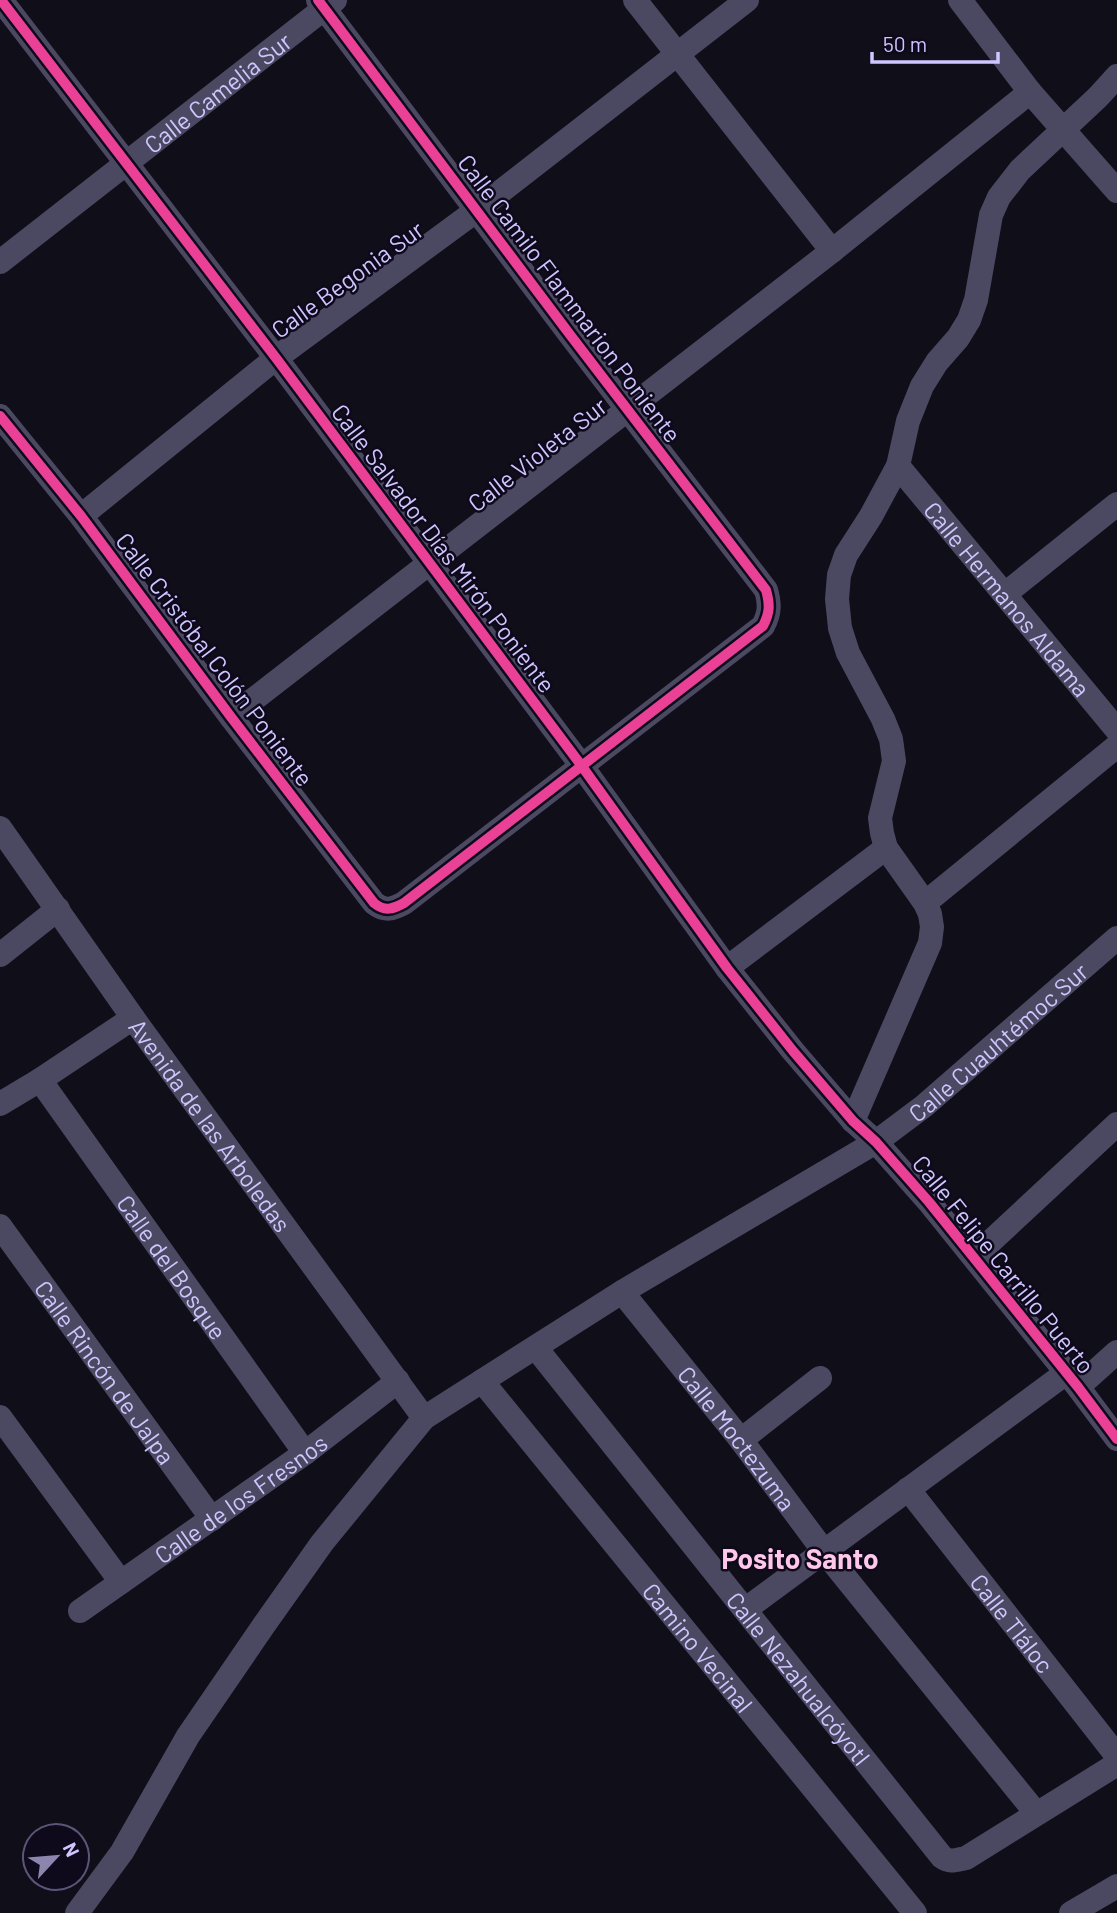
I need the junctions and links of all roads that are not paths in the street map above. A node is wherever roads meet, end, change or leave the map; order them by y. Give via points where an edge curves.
1 (1, 0) edge
2 (635, 0) edge
3 (747, 0) edge
4 (960, 0) edge
5 (326, 3) edge
6 (677, 54) junction
7 (1117, 76) edge
8 (1030, 92) junction
9 (1063, 130) junction
10 (128, 164) junction
11 (1117, 191) edge
12 (477, 210) junction
13 (832, 251) junction
14 (0, 262) edge
15 (276, 358) junction
16 (628, 410) junction
17 (0, 416) edge
18 (898, 466) junction
19 (1117, 503) edge
20 (81, 516) junction
21 (429, 564) junction
22 (1005, 594) junction
23 (231, 717) junction
24 (1117, 730) edge
25 (1117, 746) edge
26 (581, 765) junction
27 (0, 828) edge
28 (887, 848) junction
29 (925, 903) junction
30 (58, 909) junction
31 (1117, 938) edge
32 (0, 956) edge
33 (727, 968) junction
34 (133, 1018) junction
35 (40, 1080) junction
36 (0, 1104) edge
37 (853, 1121) junction
38 (1117, 1124) edge
39 (876, 1142) junction
40 (0, 1226) edge
41 (974, 1257) junction
42 (622, 1292) junction
43 (536, 1348) junction
44 (1117, 1352) edge
45 (820, 1378) dead end
46 (1072, 1380) junction
47 (398, 1381) junction
48 (482, 1381) junction
49 (0, 1417) edge
50 (424, 1418) junction
51 (1117, 1439) edge
52 (741, 1440) junction
53 (304, 1453) junction
54 (908, 1489) junction
55 (212, 1519) junction
56 (823, 1550) junction
57 (121, 1581) junction
58 (746, 1609) junction
59 (80, 1611) dead end
60 (1117, 1756) edge
61 (1117, 1764) edge
62 (1036, 1813) junction
63 (1117, 1886) edge
64 (77, 1913) edge
65 (915, 1913) edge
66 (1071, 1913) edge

1 - 10 street, Calle Salvador Días Mirón Poniente
2 - 6 street
3 - 6 street, Calle Begonia Sur
4 - 8 street
5 - 10 street, Calle Camelia Sur
5 - 12 street, Calle Camilo Flammarion Poniente
6 - 12 street, Calle Begonia Sur
6 - 13 street
7 - 9 street
8 - 9 street
8 - 13 street, Calle Violeta Sur
9 - 11 street
9 - 18 street via 999,197 991,215 969,320 922,386
10 - 14 street, Calle Camelia Sur
10 - 15 street, Calle Salvador Días Mirón Poniente
12 - 15 street, Calle Begonia Sur
12 - 16 street, Calle Camilo Flammarion Poniente
13 - 16 street, Calle Violeta Sur
15 - 20 street, Calle Begonia Sur
15 - 21 street, Calle Salvador Días Mirón Poniente
16 - 21 street, Calle Violeta Sur
16 - 26 street, Calle Camilo Flammarion Poniente via 766,590 770,611 763,626
17 - 20 street, Calle Cristóbal Colón Poniente
18 - 22 street, Calle Hermanos Aldama
18 - 28 street via 846,555 836,599 848,653 891,738 894,761 880,818
19 - 22 street
20 - 23 street, Calle Cristóbal Colón Poniente
21 - 23 street, Calle Violeta Sur
21 - 26 street, Calle Salvador Días Mirón Poniente
22 - 24 street, Calle Hermanos Aldama
23 - 26 street, Calle Cristóbal Colón Poniente via 374,903 387,909 404,903
25 - 29 street
26 - 33 street, Calle Salvador Días Mirón Poniente
27 - 30 street, Avenida de las Arboledas
28 - 29 street
28 - 33 street
29 - 37 street via 932,927 930,943
30 - 32 street
30 - 34 street, Avenida de las Arboledas
31 - 39 street, Calle Cuauhtémoc Sur via 924,1106
33 - 37 street, Calle Salvador Días Mirón Poniente
34 - 35 street
34 - 47 street, Avenida de las Arboledas
35 - 36 street
35 - 53 street, Calle del Bosque
37 - 39 street, Calle Felipe Carrillo Puerto
38 - 41 street
39 - 41 street, Calle Felipe Carrillo Puerto
39 - 42 street, Calle Cuauhtémoc Sur
40 - 55 street, Calle Rincón de Jalpa
41 - 46 street, Calle Felipe Carrillo Puerto
42 - 43 street, Calle Cuauhtémoc Sur
42 - 52 street, Calle Moctezuma
43 - 48 street, Calle Cuauhtémoc Sur
43 - 58 street, Calle Nezahualcóyotl
44 - 46 street
45 - 52 street
46 - 51 street, Calle Felipe Carrillo Puerto
46 - 54 street
47 - 50 street, Avenida de las Arboledas
47 - 53 street, Calle de los Fresnos
48 - 50 street, Calle Cuauhtémoc Sur
48 - 65 street, Camino Vecinal
49 - 57 street
50 - 64 street, Calle Cuauhtémoc Sur via 322,1543 264,1625 188,1736 122,1852
52 - 56 street, Calle Moctezuma
53 - 55 street, Calle de los Fresnos
54 - 56 street
54 - 60 street, Calle Tláloc
55 - 57 street, Calle de los Fresnos
56 - 58 street
56 - 62 street, Calle Moctezuma
57 - 59 street, Calle de los Fresnos
58 - 62 street, Calle Nezahualcóyotl via 947,1861 965,1858
61 - 62 street
63 - 66 street

